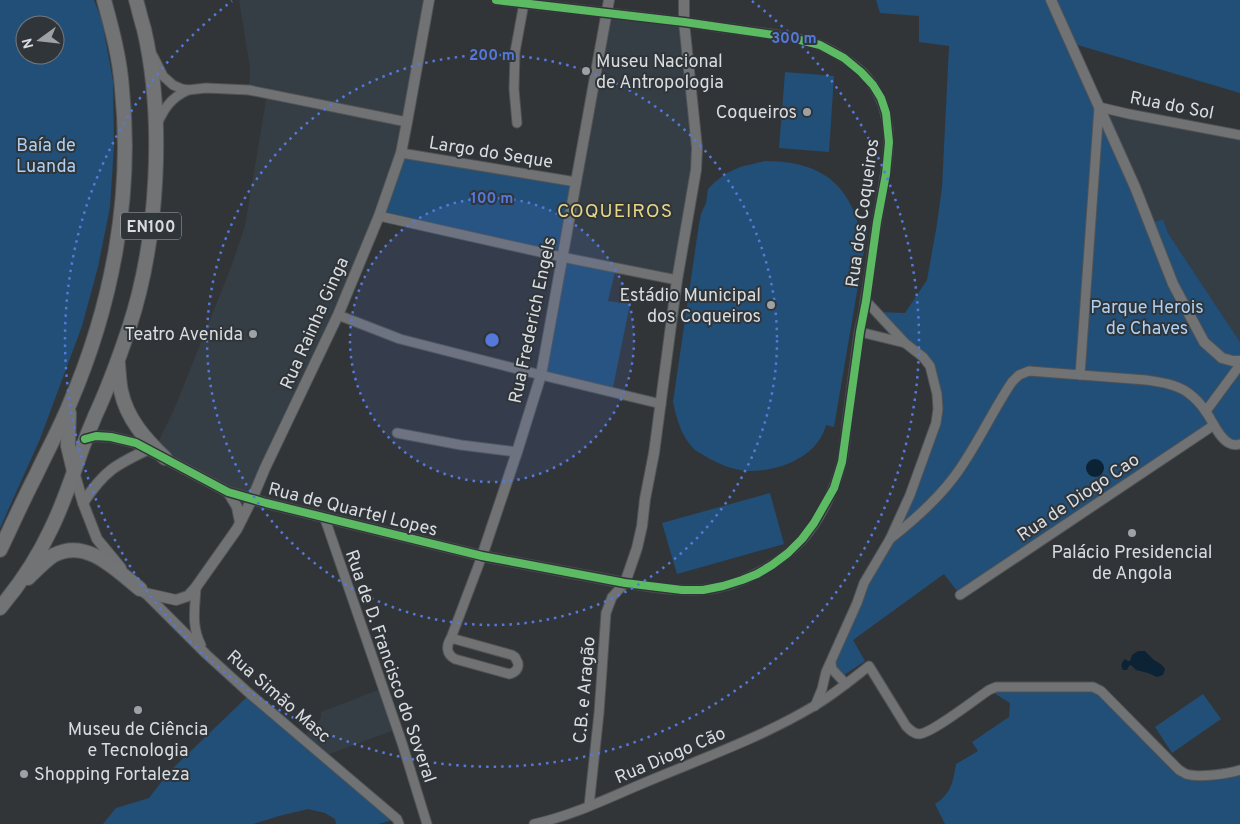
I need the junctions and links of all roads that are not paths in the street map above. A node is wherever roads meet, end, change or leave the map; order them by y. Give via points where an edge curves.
1 (104, 0) edge
2 (428, 0) edge
3 (496, 0) edge
4 (609, 0) edge
5 (684, 0) edge
6 (1051, 0) edge
7 (138, 2) edge
8 (550, 3) edge
9 (524, 4) junction
10 (607, 14) junction
11 (684, 22) junction
12 (147, 44) junction
13 (188, 90) junction
14 (1099, 107) junction
15 (407, 122) junction
16 (517, 123) dead end
17 (156, 128) junction
18 (1240, 135) edge
19 (401, 153) junction
20 (576, 182) junction
21 (378, 216) junction
22 (562, 257) junction
23 (677, 280) junction
24 (866, 301) junction
25 (338, 315) junction
26 (860, 332) junction
27 (905, 343) junction
28 (118, 360) junction
29 (1240, 361) edge
30 (1240, 365) edge
31 (541, 375) junction
32 (1080, 375) junction
33 (70, 404) junction
34 (661, 404) junction
35 (1206, 411) junction
36 (1214, 425) junction
37 (397, 433) dead end
38 (85, 439) junction
39 (1240, 444) edge
40 (68, 446) junction
41 (149, 449) junction
42 (517, 452) junction
43 (165, 458) junction
44 (74, 471) junction
45 (35, 476) junction
46 (228, 492) junction
47 (252, 500) junction
48 (83, 503) junction
49 (324, 518) junction
50 (240, 522) junction
51 (890, 538) junction
52 (0, 550) edge
53 (482, 556) junction
54 (625, 583) junction
55 (196, 587) junction
56 (16, 589) junction
57 (142, 591) junction
58 (960, 595) dead end
59 (0, 608) edge
60 (451, 638) junction
61 (206, 654) junction
62 (831, 663) junction
63 (846, 684) junction
64 (815, 706) junction
65 (1240, 764) edge
66 (1240, 770) edge
67 (1225, 774) junction
68 (589, 806) junction
69 (399, 824) edge
70 (426, 824) edge
71 (534, 824) edge

1 - 33 main road, EN100 via 122,88 125,145 122,198 105,305
2 - 15 street, Rua Rainha Ginga
3 - 9 street, Rua dos Coqueiros
4 - 10 street, Rua Frederich Engels
5 - 11 street
6 - 14 street
7 - 12 main road, EN100
8 - 9 street, Rua dos Coqueiros
8 - 10 street, Rua dos Coqueiros
9 - 16 street via 515,52
10 - 11 street, Rua dos Coqueiros
10 - 20 street, Rua Frederich Engels
11 - 23 street via 696,163
11 - 24 street, Rua dos Coqueiros via 788,37 820,45 844,58 874,85 886,113 889,142
12 - 13 street via 163,76 177,88
12 - 17 main road, EN100 via 154,85
13 - 15 street via 249,90
13 - 17 street via 166,107
14 - 18 street, Rua do Sol
14 - 29 street via 1173,284 1204,342 1222,358
14 - 32 street
15 - 19 street, Rua Rainha Ginga
17 - 28 main road, EN100 via 155,182 147,250 140,291
19 - 20 street, Largo do Seque
19 - 21 street, Rua Rainha Ginga
20 - 22 street, Rua Frederich Engels
21 - 22 street
21 - 25 street, Rua Rainha Ginga
22 - 23 street
22 - 31 street, Rua Frederich Engels
23 - 34 street
24 - 26 street, Rua dos Coqueiros
24 - 27 street
25 - 31 street via 400,339
25 - 47 street, Rua Rainha Ginga
26 - 27 street
26 - 54 street, Rua dos Coqueiros via 842,462 834,488 802,539 757,574 723,586 682,590
27 - 51 street via 930,366 938,409 910,496
28 - 38 main road, EN100
28 - 43 main road via 120,389 130,418
30 - 35 street
31 - 34 street
31 - 42 street, Rua Frederich Engels
32 - 35 street via 1176,386
32 - 51 street via 1029,371 1019,375 954,477 930,504
33 - 40 main road
33 - 45 main road, EN100
34 - 54 street via 642,526
35 - 36 street
36 - 39 street via 1228,443
36 - 58 street, Rua de Diogo Cao
37 - 42 street
38 - 40 main road
38 - 41 street, Rua de Quartel Lopes via 111,437
38 - 44 main road, EN100
40 - 44 main road
40 - 45 main road via 49,458
41 - 43 street, Rua de Quartel Lopes
41 - 48 street via 112,468
42 - 53 street, Rua Frederich Engels
43 - 46 street, Rua de Quartel Lopes
44 - 48 street
44 - 56 main road, EN100 via 52,528
45 - 52 main road, EN100
46 - 47 street, Rua de Quartel Lopes
46 - 50 street via 237,507
47 - 49 street, Rua de Quartel Lopes
47 - 50 street, Rua Rainha Ginga
48 - 57 street via 97,539
49 - 53 street, Rua de Quartel Lopes
49 - 70 street, Rua de D. Francisco do Soveral via 402,742
50 - 55 street, Rua Rainha Ginga
51 - 62 street via 864,583
53 - 54 street, Rua de Quartel Lopes
53 - 60 street, Rua Frederich Engels
54 - 68 street, C.B. e Aragão via 612,597 606,613
55 - 57 street, Rua Rainha Ginga via 188,596 176,600
55 - 61 street via 195,631
56 - 57 main road via 54,555 81,550 98,556
56 - 59 main road, EN100
57 - 61 street, Rua Simão Masc
60 - 60 street via 448,650 455,659 509,674 517,670 518,663 512,655
61 - 69 street, Rua Simão Masc
62 - 63 street via 832,669
62 - 64 street
63 - 64 street
63 - 67 street via 869,666 906,726 919,734 934,729 996,687 1093,687 1101,691 1185,774
64 - 68 street, Rua Diogo Cão via 735,746
65 - 67 street
66 - 67 street
68 - 71 street, Rua Diogo Cão

